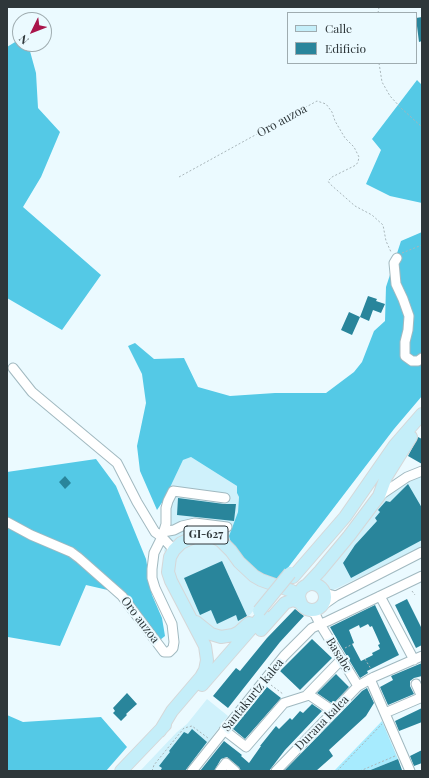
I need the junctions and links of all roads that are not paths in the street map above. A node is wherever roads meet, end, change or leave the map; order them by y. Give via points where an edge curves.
1 (397, 258) road end
2 (422, 358) edge
3 (13, 368) dead end
4 (422, 414) edge
5 (422, 424) edge
6 (422, 471) edge
7 (378, 496) junction
8 (225, 498) dead end
9 (7, 522) edge
10 (227, 527) dead end
11 (163, 534) junction
12 (174, 550) junction
13 (422, 552) edge
14 (422, 576) edge
15 (380, 596) junction
16 (310, 599) junction
17 (189, 613) junction
18 (261, 613) junction
19 (320, 624) junction
20 (418, 658) edge
21 (339, 662) dead end
22 (370, 679) junction
23 (416, 684) dead end
24 (358, 686) junction
25 (308, 694) junction
26 (190, 698) junction
27 (333, 712) junction
28 (385, 717) junction
29 (160, 730) junction
30 (224, 730) junction
31 (121, 771) edge
32 (192, 771) edge
33 (220, 771) edge
34 (235, 771) edge
35 (276, 771) edge
36 (410, 771) edge

1 - 2 street via 394,263 396,284 409,316 405,356 412,361
3 - 11 street via 32,392 117,463 155,532
4 - 18 main road, GI-627 via 395,446 354,505
5 - 7 main road via 386,477
6 - 7 street
7 - 16 main road via 320,571
8 - 11 street via 173,492 166,508
9 - 11 street, Oro auzoa via 79,558 122,596 164,652 169,652 174,642 172,624 152,578 154,553
10 - 11 street via 195,523
11 - 12 street
12 - 16 main road, GI-627 via 194,536 212,536 221,541 254,576
12 - 17 main road, GI-627 via 170,557 168,572
13 - 16 street via 336,596
14 - 15 street, Santakurtz kalea
15 - 19 street, Santakurtz kalea
15 - 20 street via 409,650
16 - 19 street, Basabe
16 - 26 main road, GI-627 via 293,600 281,606 219,678
17 - 18 main road, GI-627 via 206,631 221,637 239,632
17 - 29 main road, GI-627 via 205,646 205,670
18 - 26 main road, GI-627
19 - 24 street, Basabe
19 - 30 street, Santakurtz kalea via 312,628 284,656
20 - 22 street, Durana kalea
21 - 25 street
22 - 24 street, Durana kalea
22 - 28 street
23 - 28 street via 420,698
24 - 27 street, Durana kalea
25 - 27 street
25 - 30 street via 284,703 246,747
26 - 29 main road, GI-627
27 - 35 street, Durana kalea
28 - 36 street
29 - 31 main road, GI-627
30 - 32 street, Santakurtz kalea
33 - 34 street via 226,763

